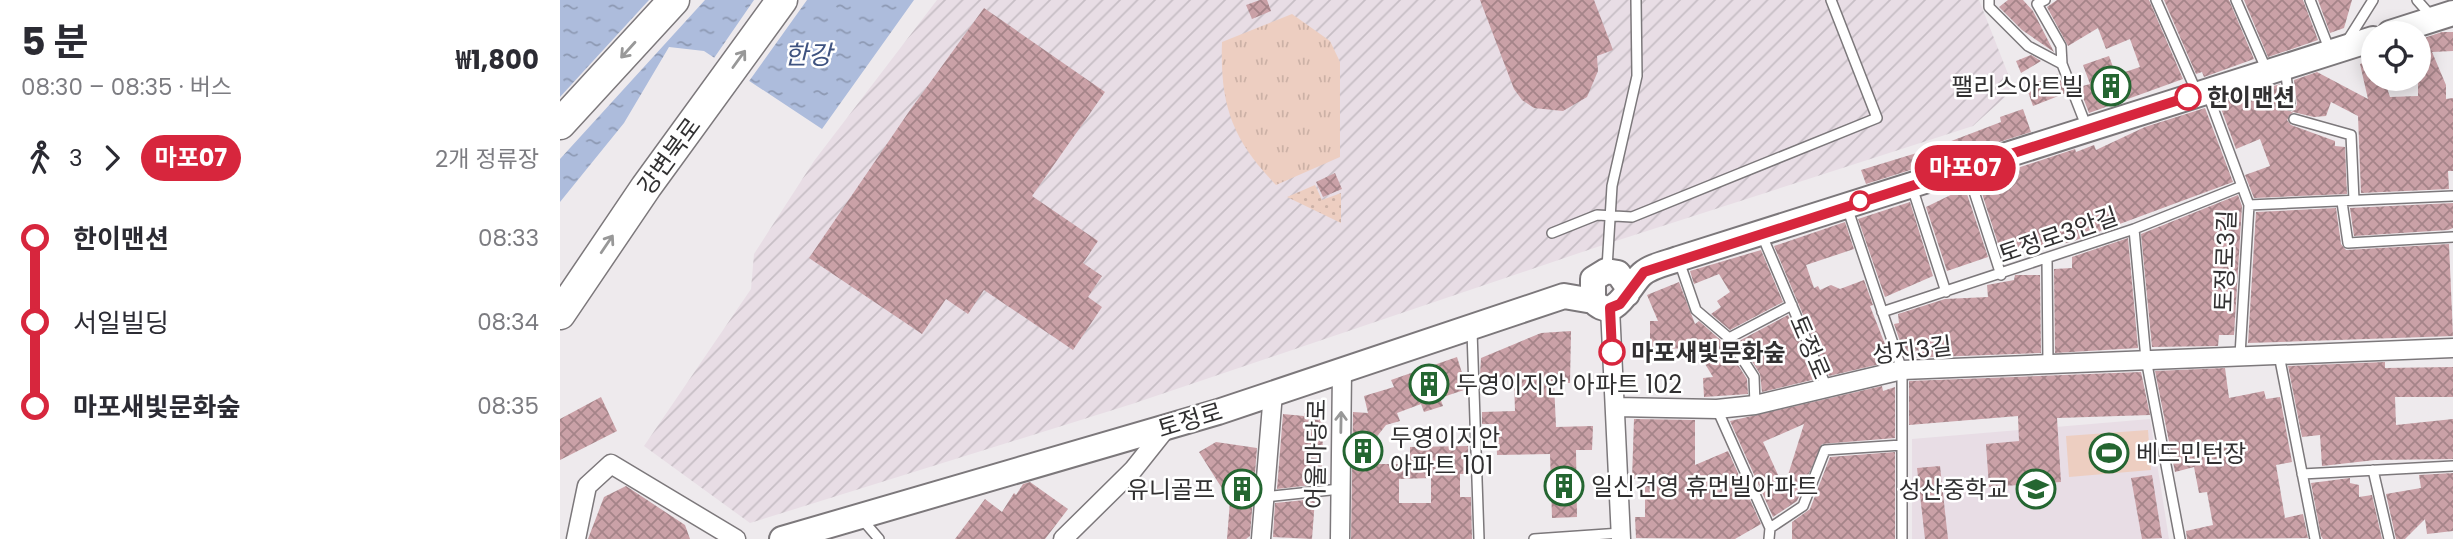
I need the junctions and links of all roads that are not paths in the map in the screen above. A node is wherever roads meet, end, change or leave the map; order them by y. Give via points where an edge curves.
1 (674, 0) edge
2 (782, 0) edge
3 (1636, 0) edge
4 (1831, 0) edge
5 (1989, 0) edge
6 (2045, 0) edge
7 (2156, 0) edge
8 (2236, 0) edge
9 (2310, 0) edge
10 (2373, 0) edge
11 (2417, 0) edge
12 (2444, 16) edge
13 (2361, 43) edge
14 (2336, 50) junction
15 (2062, 64) junction
16 (2276, 69) junction
17 (2202, 93) junction
18 (2290, 105) dead end
19 (2294, 120) dead end
20 (560, 124) edge
21 (2088, 129) junction
22 (1967, 168) junction
23 (1912, 185) junction
24 (2242, 186) junction
25 (2453, 196) edge
26 (2354, 200) junction
27 (2342, 202) junction
28 (1847, 205) junction
29 (2249, 205) junction
30 (1612, 218) junction
31 (2134, 229) junction
32 (1552, 233) dead end
33 (1761, 233) junction
34 (2453, 237) edge
35 (1678, 259) junction
36 (2047, 259) junction
37 (2001, 275) junction
38 (1608, 288) junction
39 (1946, 292) junction
40 (1792, 305) junction
41 (565, 307) edge
42 (1882, 312) junction
43 (1472, 327) junction
44 (1729, 338) junction
45 (2453, 348) edge
46 (2279, 353) junction
47 (2240, 355) junction
48 (2146, 359) junction
49 (2048, 365) junction
50 (1342, 370) junction
51 (1902, 370) junction
52 (1828, 389) junction
53 (1273, 393) junction
54 (1755, 405) junction
55 (1616, 407) junction
56 (1717, 409) junction
57 (1168, 426) junction
58 (1902, 444) junction
59 (2453, 466) edge
60 (2372, 470) junction
61 (2302, 474) junction
62 (1340, 489) junction
63 (1264, 498) junction
64 (860, 517) junction
65 (1770, 528) junction
66 (1621, 536) edge
67 (576, 539) edge
68 (736, 539) edge
69 (782, 539) edge
70 (879, 539) edge
71 (1063, 539) edge
72 (1261, 539) edge
73 (1340, 539) edge
74 (1479, 539) edge
75 (1534, 539) edge
76 (1769, 539) edge
77 (1902, 539) edge
78 (2180, 539) edge
79 (2315, 539) edge
80 (2389, 539) edge

1 -> 20 highway
41 -> 2 highway, 강변북로
3 - 30 lane via 1637,76 1618,150
4 - 30 lane via 1877,118 1632,217
5 - 15 lane via 1990,7 2028,46
6 - 15 lane via 2037,4 2061,46
7 - 17 lane
8 - 16 lane
9 - 14 lane
10 - 14 lane
11 - 12 lane
13 - 14 street
14 - 16 street
15 - 21 lane
16 - 17 street
16 - 18 lane
17 - 21 street
17 - 24 lane, 토정로3길
19 - 26 lane via 2351,135
21 - 22 street
22 - 23 street
22 - 37 lane
23 - 28 street
23 - 39 lane
24 - 29 lane, 토정로3길
24 - 31 lane, 토정로3안길
25 - 26 lane
26 - 27 lane
27 - 29 lane
27 - 34 lane via 2348,243
28 - 33 street
28 - 42 lane
29 - 47 lane, 토정로3길
30 - 32 lane via 1597,215
30 - 38 lane
31 - 36 lane, 토정로3안길
31 - 48 lane
33 - 35 street
33 - 40 lane, 토정로
35 - 38 street
35 - 44 lane via 1696,310
36 - 37 lane, 토정로3안길
36 - 49 lane
37 - 39 lane, 토정로3안길
38 - 43 street, 토정로 via 1564,296
38 - 55 street
39 - 42 lane, 토정로3안길
40 - 44 lane, 토정로
40 - 52 lane, 토정로
42 - 51 lane
43 - 50 street, 토정로
43 - 74 lane
44 - 54 lane via 1754,377
45 - 46 street, 성지3길
46 - 47 street, 성지3길
46 - 61 lane
47 - 48 street, 성지3길
48 - 49 street, 성지3길
48 - 78 lane
49 - 51 street, 성지3길
50 - 53 street, 토정로
62 -> 50 street, 어울마당로
51 - 52 street, 성지3길
51 - 58 lane
52 - 54 street, 성지3길
53 - 57 street, 토정로
53 - 63 street
54 - 56 street, 성지3길
55 - 56 street, 성지3길
55 - 66 street
56 - 65 lane
57 - 64 street, 토정로
57 - 71 street via 1133,470
58 - 65 lane via 1825,450 1803,506
58 - 77 lane
59 - 60 lane
60 - 61 lane
60 - 80 lane
61 - 79 lane
62 - 63 lane
62 - 73 street, 어울마당로
63 - 72 street
64 - 69 street, 토정로
64 - 70 lane
65 - 76 lane
66 - 75 lane
67 - 68 street via 587,486 611,464

